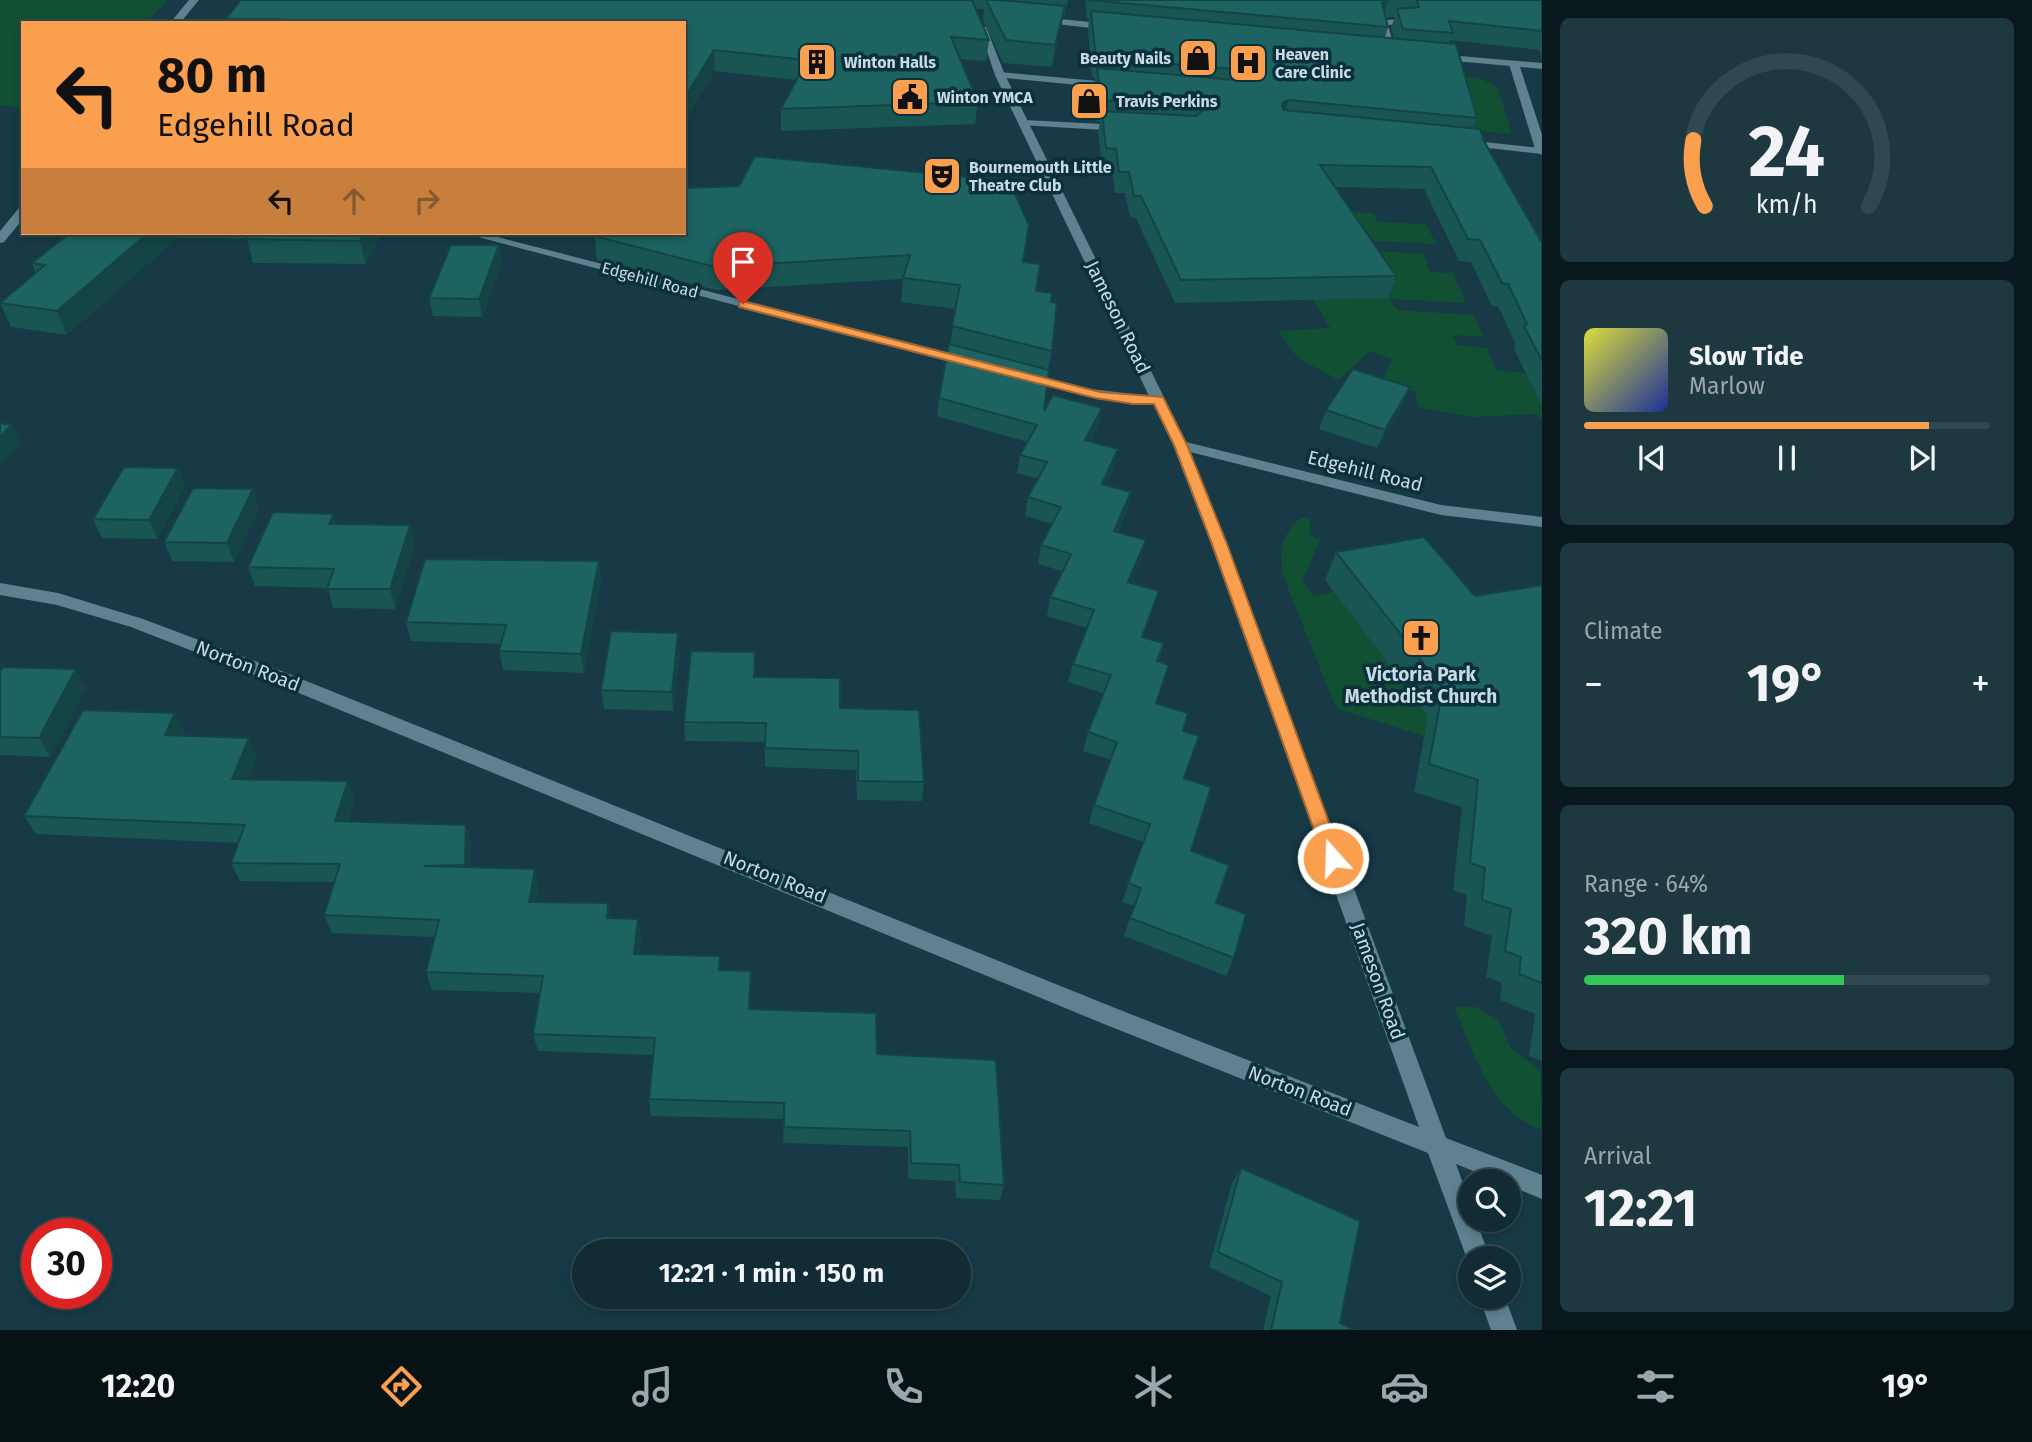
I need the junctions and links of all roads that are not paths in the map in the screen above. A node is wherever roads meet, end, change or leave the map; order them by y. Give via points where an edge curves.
1 (194, 0) edge
2 (972, 14) edge
3 (1026, 19) edge
4 (178, 21) edge
5 (1408, 22) edge
6 (1121, 28) edge
7 (1378, 51) edge
8 (1391, 53) junction
9 (1405, 54) edge
10 (1419, 55) edge
11 (1514, 64) junction
12 (1542, 66) edge
13 (1000, 75) junction
14 (1134, 87) edge
15 (1024, 123) junction
16 (1136, 129) edge
17 (1446, 142) edge
18 (1542, 152) edge
19 (21, 213) edge
20 (477, 235) edge
21 (0, 239) edge
22 (986, 367) edge
23 (1014, 374) edge
24 (1159, 400) junction
25 (1181, 445) junction
26 (1542, 522) edge
27 (0, 589) edge
28 (1437, 1145) junction
29 (1542, 1187) edge
30 (1474, 1246) edge
31 (1496, 1309) edge
32 (1504, 1330) edge

1 - 4 street
2 - 13 street, Jameson Road
3 - 6 street
5 - 8 street via 1383,23
7 - 8 street
8 - 9 street
10 - 11 street
11 - 12 street
11 - 18 street
13 - 14 street
13 - 15 street, Jameson Road
15 - 16 street
15 - 24 street, Jameson Road
17 - 18 street
19 - 21 street
20 - 22 street, Edgehill Road
23 - 24 street via 1100,396
24 - 25 street, Jameson Road
25 - 26 street, Edgehill Road via 1441,510
25 - 28 street, Jameson Road
27 - 28 street, Norton Road via 58,598 137,623 278,677
28 - 29 street, Norton Road
28 - 30 street, Jameson Road
31 - 32 street

